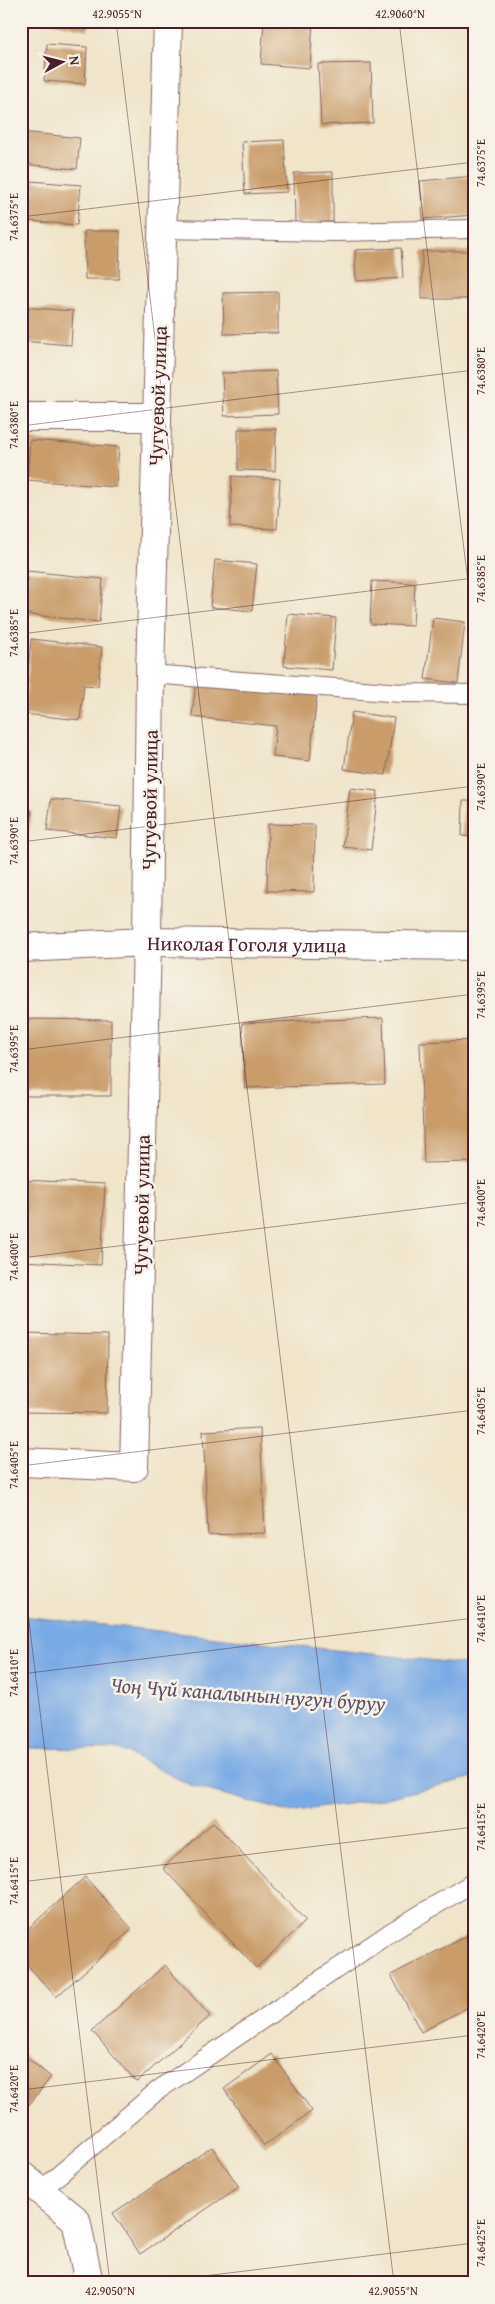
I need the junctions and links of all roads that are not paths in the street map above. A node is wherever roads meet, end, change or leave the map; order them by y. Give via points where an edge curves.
1 (168, 21) edge
2 (162, 229) junction
3 (474, 229) edge
4 (21, 416) edge
5 (156, 417) junction
6 (150, 674) junction
7 (474, 694) edge
8 (147, 942) junction
9 (474, 946) edge
10 (21, 948) edge
11 (21, 1462) edge
12 (474, 1882) edge
13 (30, 2183) edge
14 (89, 2283) edge

1 - 2 street, Чугуевой улица
2 - 3 lane via 335,232
2 - 5 street, Чугуевой улица
4 - 5 street
5 - 6 street, Чугуевой улица
6 - 7 lane via 402,693
6 - 8 street, Чугуевой улица
8 - 9 street, Николая Гоголя улица
8 - 10 street, Николая Гоголя улица
8 - 11 street, Чугуевой улица via 134,1467
12 - 13 lane via 391,1932 157,2091
13 - 14 street via 76,2220

